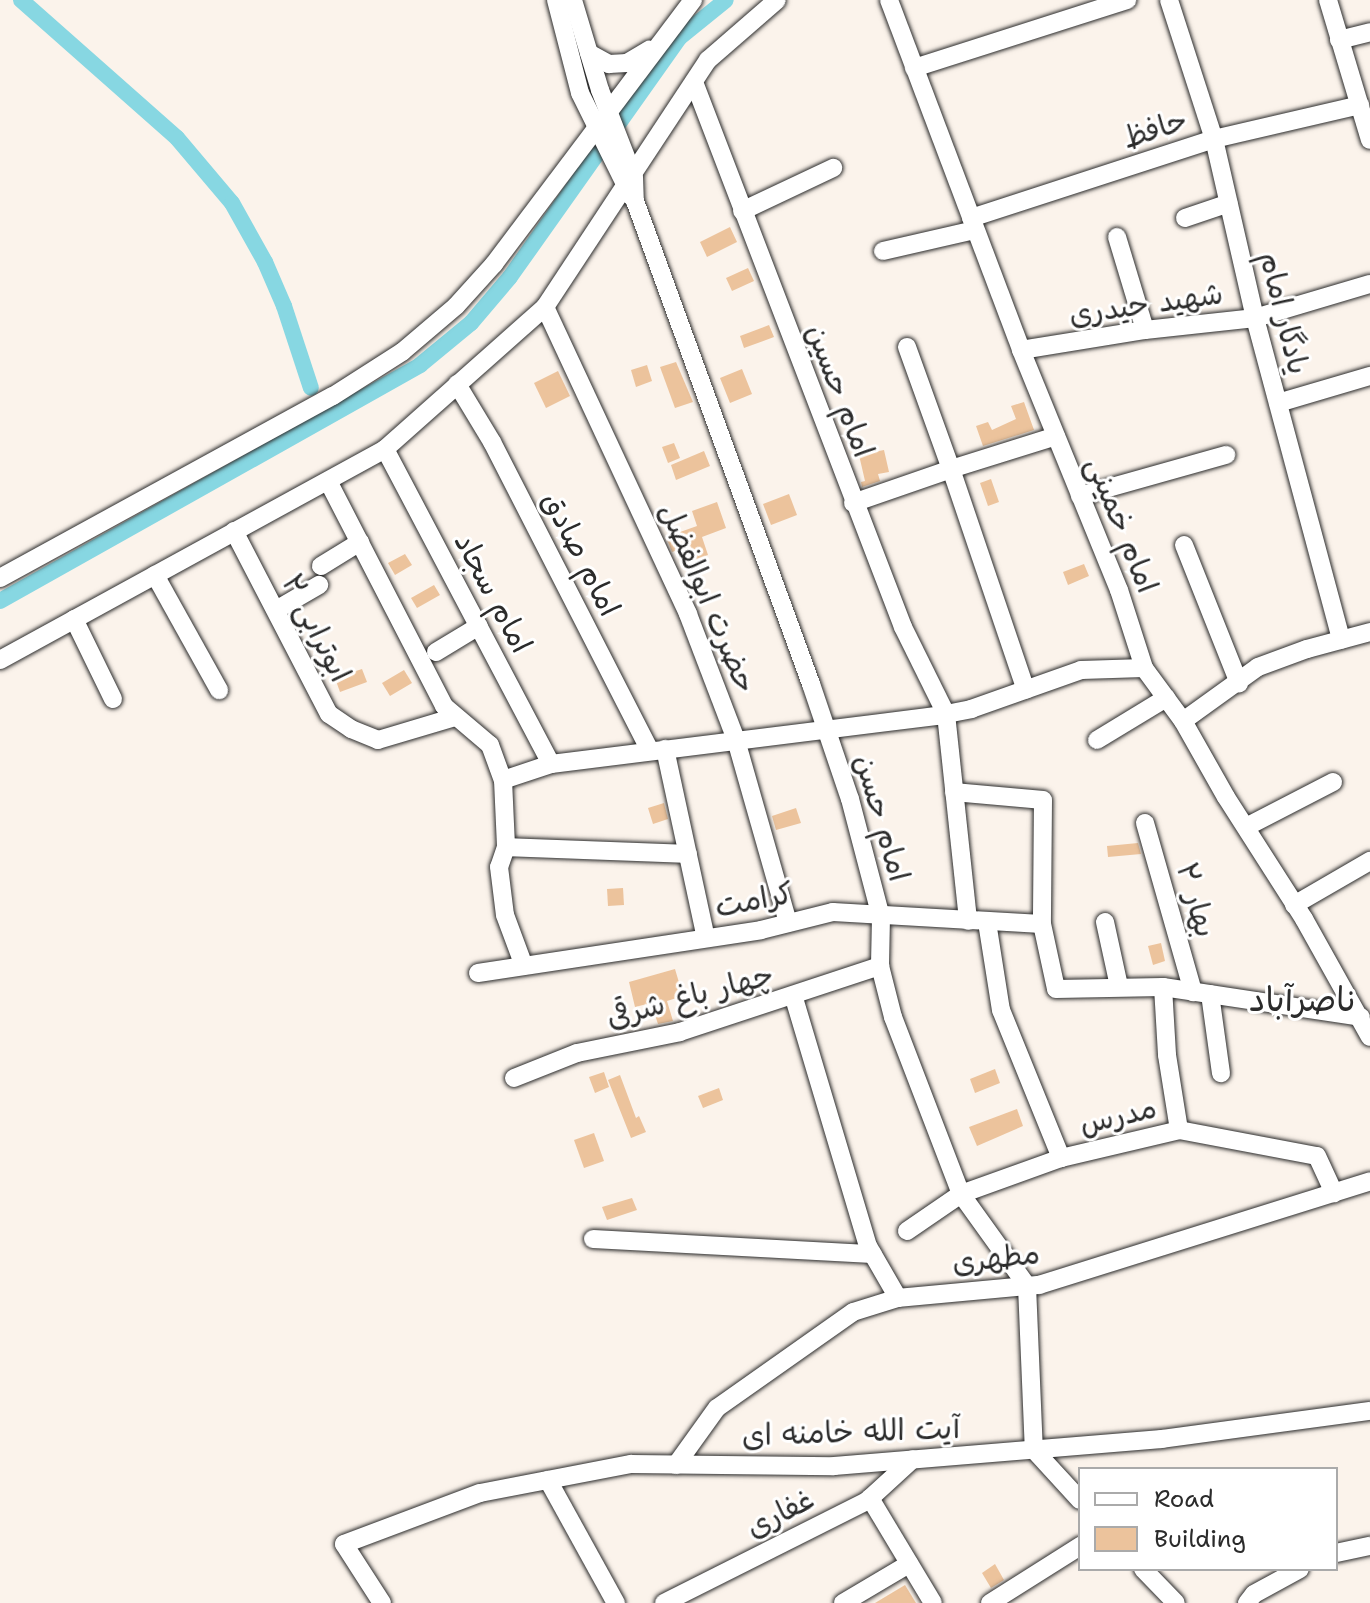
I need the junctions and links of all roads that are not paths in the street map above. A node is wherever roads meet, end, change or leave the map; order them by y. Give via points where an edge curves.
1 (556, 0) edge
2 (573, 0) edge
3 (693, 0) edge
4 (777, 0) edge
5 (889, 0) edge
6 (1127, 0) edge
7 (1169, 0) edge
8 (1328, 0) edge
9 (1370, 32) edge
10 (1339, 40) junction
11 (655, 47) junction
12 (589, 53) junction
13 (914, 68) junction
14 (694, 82) junction
15 (1360, 105) junction
16 (604, 124) junction
17 (1214, 139) junction
18 (1370, 140) edge
19 (833, 168) dead end
20 (628, 180) junction
21 (1229, 203) junction
22 (742, 211) junction
23 (1185, 218) dead end
24 (973, 224) junction
25 (1117, 237) dead end
26 (883, 251) dead end
27 (1370, 284) edge
28 (545, 307) junction
29 (1255, 318) junction
30 (1145, 330) junction
31 (907, 347) dead end
32 (1021, 350) junction
33 (1370, 376) edge
34 (457, 384) junction
35 (1278, 403) junction
36 (1056, 436) junction
37 (385, 449) junction
38 (1226, 455) dead end
39 (951, 469) junction
40 (328, 481) junction
41 (1080, 496) junction
42 (853, 503) junction
43 (234, 531) junction
44 (360, 542) junction
45 (1184, 545) dead end
46 (321, 566) dead end
47 (155, 575) junction
48 (0, 578) edge
49 (319, 585) dead end
50 (276, 610) junction
51 (74, 619) junction
52 (479, 626) junction
53 (1370, 632) edge
54 (1341, 640) junction
55 (436, 652) dead end
56 (0, 660) edge
57 (1144, 668) junction
58 (1239, 683) junction
59 (219, 690) dead end
60 (1026, 690) junction
61 (1166, 698) junction
62 (113, 699) dead end
63 (946, 714) junction
64 (455, 717) junction
65 (1183, 721) junction
66 (826, 729) junction
67 (736, 740) junction
68 (1097, 740) dead end
69 (658, 750) junction
70 (551, 764) junction
71 (503, 780) junction
72 (1333, 782) dead end
73 (954, 792) junction
74 (1145, 823) dead end
75 (1246, 827) junction
76 (506, 847) junction
77 (688, 854) junction
78 (1370, 861) edge
79 (1294, 905) junction
80 (881, 917) junction
81 (968, 921) junction
82 (987, 922) junction
83 (1105, 922) dead end
84 (788, 923) junction
85 (1042, 924) junction
86 (706, 938) junction
87 (524, 966) junction
88 (880, 966) junction
89 (478, 973) dead end
90 (1119, 986) junction
91 (1163, 987) junction
92 (1201, 993) junction
93 (794, 998) junction
94 (1361, 1017) junction
95 (1370, 1037) edge
96 (1221, 1073) dead end
97 (514, 1078) dead end
98 (1179, 1130) junction
99 (1061, 1158) junction
100 (1370, 1181) edge
101 (1334, 1193) junction
102 (961, 1194) junction
103 (907, 1231) dead end
104 (593, 1239) dead end
105 (873, 1254) junction
106 (1027, 1286) junction
107 (898, 1298) junction
108 (1370, 1411) edge
109 (1034, 1450) junction
110 (913, 1459) junction
111 (676, 1465) junction
112 (548, 1480) junction
113 (870, 1498) junction
114 (1078, 1498) edge
115 (1370, 1546) edge
116 (1078, 1547) edge
117 (1338, 1553) edge
118 (909, 1564) junction
119 (1145, 1571) edge
120 (1296, 1571) edge
121 (1169, 1601) edge
122 (381, 1602) edge
123 (616, 1603) edge
124 (664, 1603) edge
125 (843, 1603) edge
126 (933, 1603) edge
127 (990, 1603) edge
128 (1247, 1603) edge

1 - 16 street via 580,93
2 - 12 street
3 - 11 street
4 - 14 street via 708,60
5 - 13 street, امام خمینی
6 - 13 street
7 - 17 street, یادگار امام
8 - 10 street
9 - 10 street
10 - 15 street
11 - 12 street via 627,63 609,64
11 - 16 street
12 - 16 street
13 - 24 street, امام خمینی
14 - 20 street
14 - 22 street, امام حسین
15 - 17 street, حافظ
15 - 18 street
16 - 20 street, امام حسن
16 - 48 street via 494,264 456,306 402,352 333,396
17 - 21 street, یادگار امام
17 - 24 street, حافظ
19 - 22 street
20 - 28 street
20 - 66 street, امام حسن
21 - 23 street
21 - 29 street, یادگار امام
22 - 42 street, امام حسین
24 - 26 street, حافظ
24 - 32 street, امام خمینی
25 - 30 street
27 - 29 street, شهید حیدری
28 - 34 street
28 - 67 street, حضرت ابوالفضل via 688,614
29 - 30 street, شهید حیدری
29 - 35 street, یادگار امام
30 - 32 street, شهید حیدری
31 - 39 street
32 - 36 street, امام خمینی
33 - 35 street
34 - 37 street
34 - 69 street, امام صادق
35 - 54 street, یادگار امام
36 - 39 street
36 - 41 street, امام خمینی
37 - 40 street
37 - 52 street, امام سجاد
38 - 41 street
39 - 42 street
39 - 60 street
40 - 43 street
40 - 44 street
41 - 57 street, امام خمینی
42 - 63 street, امام حسین via 903,627
43 - 47 street
43 - 50 street, ابوترابی ۲
44 - 46 street
44 - 64 street via 444,706
45 - 58 street
47 - 51 street
47 - 59 street
49 - 50 street
50 - 64 street, ابوترابی ۲ via 320,701 351,729 378,740
51 - 56 street
51 - 62 street
52 - 55 street
52 - 70 street, امام سجاد
53 - 54 street
54 - 58 street via 1258,667
57 - 60 street via 1081,670
57 - 61 street, امام خمینی
58 - 65 street
60 - 63 street
61 - 65 street, امام خمینی
61 - 68 street
63 - 66 street
63 - 73 street
64 - 71 street via 490,745
65 - 75 street, امام خمینی
66 - 67 street
66 - 80 street, امام حسن
67 - 69 street
67 - 84 street, حضرت ابوالفضل
69 - 70 street
69 - 77 street, امام صادق
70 - 71 street
71 - 76 street
72 - 75 street
73 - 81 street
73 - 85 street via 1043,800
74 - 92 street, بهار ۲
75 - 79 street, امام خمینی
76 - 77 street
76 - 87 street via 499,867 505,915
77 - 86 street, امام صادق
78 - 79 street
79 - 94 street, امام خمینی
80 - 81 street, کرامت
80 - 84 street, کرامت via 833,912
80 - 88 street, امام حسن
81 - 82 street, کرامت
82 - 85 street, کرامت
82 - 99 street via 1001,1010
83 - 90 street
84 - 86 street, کرامت
85 - 90 street via 1056,989
86 - 87 street, کرامت
87 - 89 street, کرامت
88 - 93 street, چهار باغ شرقی
88 - 102 street, امام حسن via 893,1017
90 - 91 street
91 - 92 street
91 - 98 street
92 - 94 street
92 - 96 street, بهار ۲
93 - 97 street, چهار باغ شرقی via 680,1032 577,1053
93 - 105 street
94 - 95 street, امام خمینی
98 - 99 street, مدرس
98 - 101 street, مدرس via 1317,1156
99 - 102 street, مدرس
100 - 101 street, مطهری
101 - 106 street, مطهری
102 - 103 street, مدرس
102 - 106 street, امام حسن
104 - 105 street
105 - 107 street
106 - 107 street, مطهری
106 - 109 street
107 - 111 street, مطهری via 853,1312 740,1390 717,1408
108 - 109 street, آیت الله خامنه ای
109 - 110 street, آیت الله خامنه ای
109 - 114 street
110 - 111 street, آیت الله خامنه ای via 834,1466
110 - 113 street, غفاری
111 - 112 street, آیت الله خامنه ای via 631,1464
112 - 122 street, آیت الله خامنه ای via 480,1493 344,1544
112 - 123 street
113 - 118 street
113 - 124 street, غفاری
115 - 117 street
116 - 127 street
118 - 125 street
118 - 126 street
119 - 121 street
120 - 128 street

